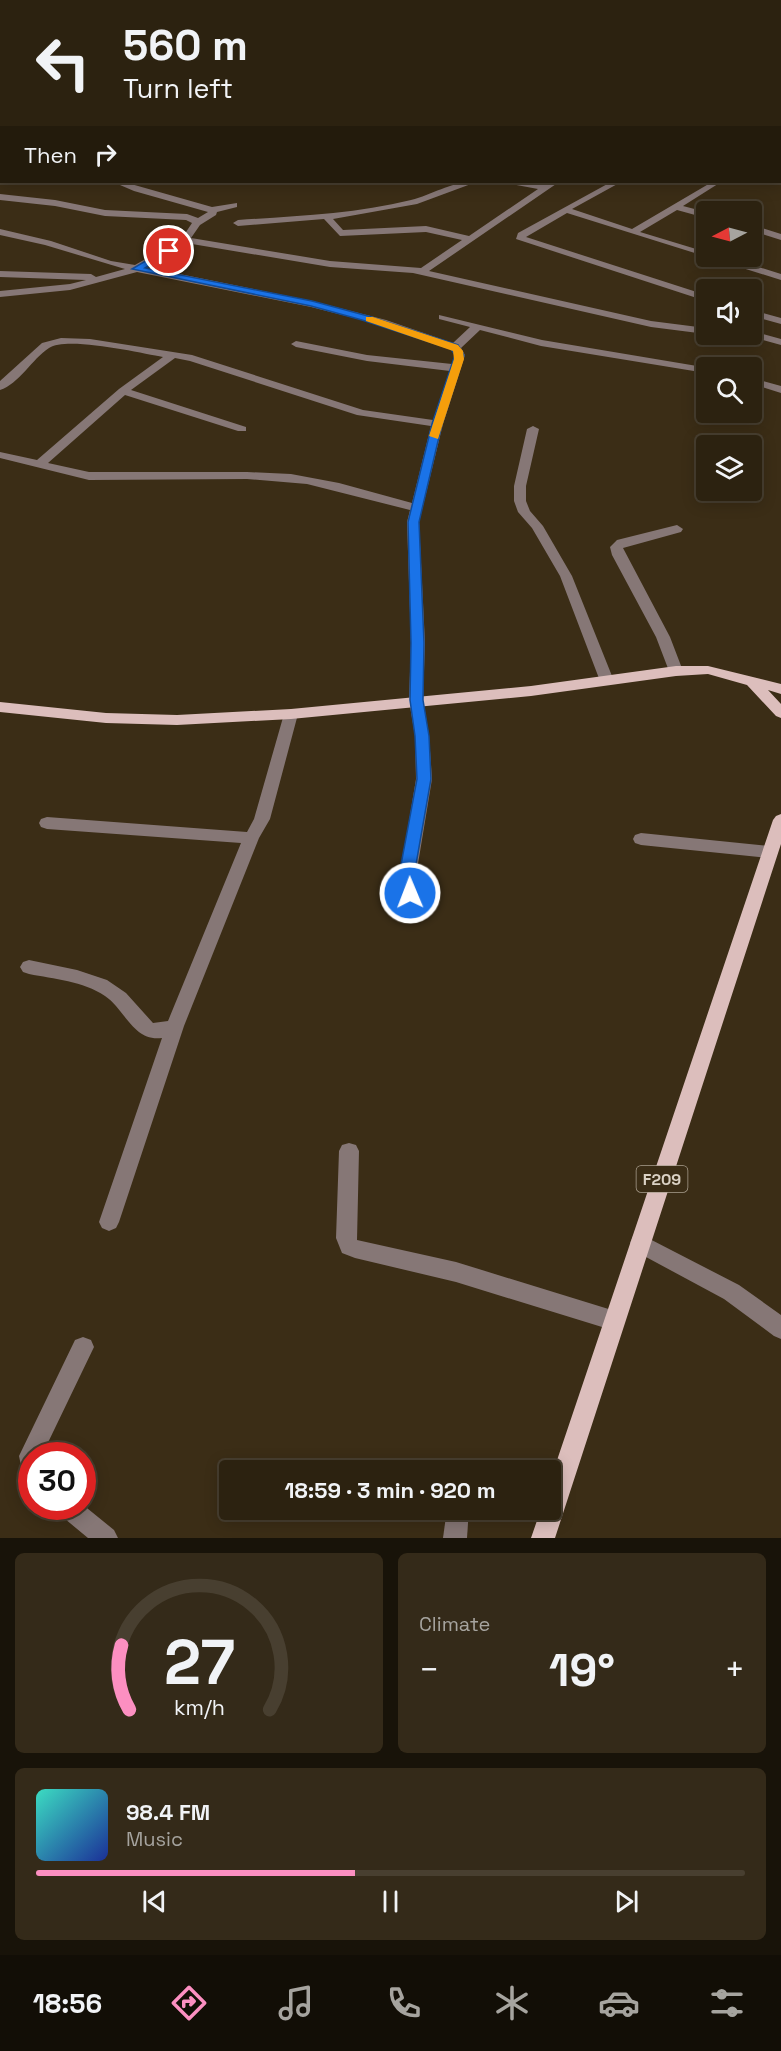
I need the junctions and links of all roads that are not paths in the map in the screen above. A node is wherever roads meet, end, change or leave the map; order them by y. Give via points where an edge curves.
1 (120, 183) edge
2 (465, 183) edge
3 (519, 183) edge
4 (554, 183) edge
5 (615, 183) edge
6 (715, 183) edge
7 (546, 188) junction
8 (0, 197) edge
9 (234, 205) dead end
10 (676, 207) junction
11 (213, 210) junction
12 (567, 210) junction
13 (696, 212) edge
14 (327, 217) junction
15 (197, 223) junction
16 (238, 223) dead end
17 (762, 231) edge
18 (0, 232) edge
19 (633, 232) junction
20 (781, 237) edge
21 (469, 239) junction
22 (185, 240) junction
23 (696, 252) edge
24 (748, 267) edge
25 (136, 269) junction
26 (416, 271) junction
27 (0, 274) edge
28 (781, 277) edge
29 (103, 278) junction
30 (0, 294) edge
31 (696, 295) edge
32 (444, 316) dead end
33 (762, 316) edge
34 (781, 321) edge
35 (478, 326) junction
36 (696, 330) edge
37 (762, 337) edge
38 (781, 342) edge
39 (296, 344) dead end
40 (455, 347) junction
41 (174, 354) junction
42 (456, 368) junction
43 (696, 368) edge
44 (762, 384) edge
45 (0, 387) edge
46 (781, 390) edge
47 (123, 391) junction
48 (437, 424) junction
49 (242, 429) dead end
50 (533, 429) dead end
51 (0, 455) edge
52 (40, 464) junction
53 (416, 508) junction
54 (676, 529) dead end
55 (676, 672) junction
56 (607, 681) junction
57 (781, 681) edge
58 (758, 682) junction
59 (781, 689) edge
60 (416, 700) junction
61 (0, 707) edge
62 (781, 713) edge
63 (291, 714) junction
64 (781, 820) edge
65 (47, 823) dead end
66 (251, 838) junction
67 (641, 839) dead end
68 (771, 852) junction
69 (421, 909) dead end
70 (29, 966) dead end
71 (175, 1026) junction
72 (349, 1150) dead end
73 (109, 1222) dead end
74 (640, 1243) junction
75 (776, 1318) edge
76 (615, 1321) junction
77 (83, 1347) dead end
78 (37, 1442) edge
79 (561, 1476) edge
80 (84, 1520) edge
81 (457, 1520) edge
82 (548, 1520) edge
83 (106, 1538) edge
84 (455, 1538) edge
85 (543, 1538) edge

1 - 11 street
2 - 14 street via 414,202
3 - 7 street
4 - 7 street
5 - 12 street
6 - 10 street
7 - 21 street
8 - 15 street via 105,213 187,217
9 - 11 street
10 - 13 street
10 - 19 street
11 - 15 street
12 - 19 street
12 - 31 street via 520,239
14 - 16 street
14 - 21 street via 340,233 426,229
15 - 22 street
17 - 20 street
18 - 25 street
19 - 23 street
21 - 26 street via 426,270
22 - 25 street
22 - 26 street via 330,264
24 - 28 street
25 - 29 street
25 - 40 street via 312,304
26 - 36 street via 651,324
27 - 29 street
29 - 30 street via 70,287
32 - 35 street
33 - 34 street
35 - 40 street
35 - 43 street via 541,343
37 - 38 street
39 - 42 street via 366,358
40 - 42 street via 460,355
41 - 45 street via 62,341 39,350
41 - 47 street
41 - 48 street via 361,413
42 - 48 street
44 - 46 street
47 - 49 street
47 - 52 street
48 - 53 street
50 - 56 street via 519,486 520,501 566,576
51 - 52 street
52 - 53 street via 89,476 293,478
53 - 60 street
54 - 55 street via 616,547
55 - 56 main road
55 - 58 main road via 708,670
56 - 60 main road
57 - 58 main road
58 - 59 main road
58 - 62 main road
60 - 63 main road
60 - 69 street via 424,779 407,882
61 - 63 main road via 106,718 177,720
63 - 66 street via 262,819
64 - 68 main road, F209
65 - 66 street
66 - 71 street
67 - 68 street
68 - 74 main road, F209
70 - 71 street via 93,982 120,997 142,1025 153,1031
71 - 73 street
72 - 76 street via 346,1238 355,1250 456,1272
74 - 75 street
74 - 76 main road, F209
76 - 79 main road, F209
77 - 78 street
80 - 83 street
81 - 84 street
82 - 85 main road, F209

